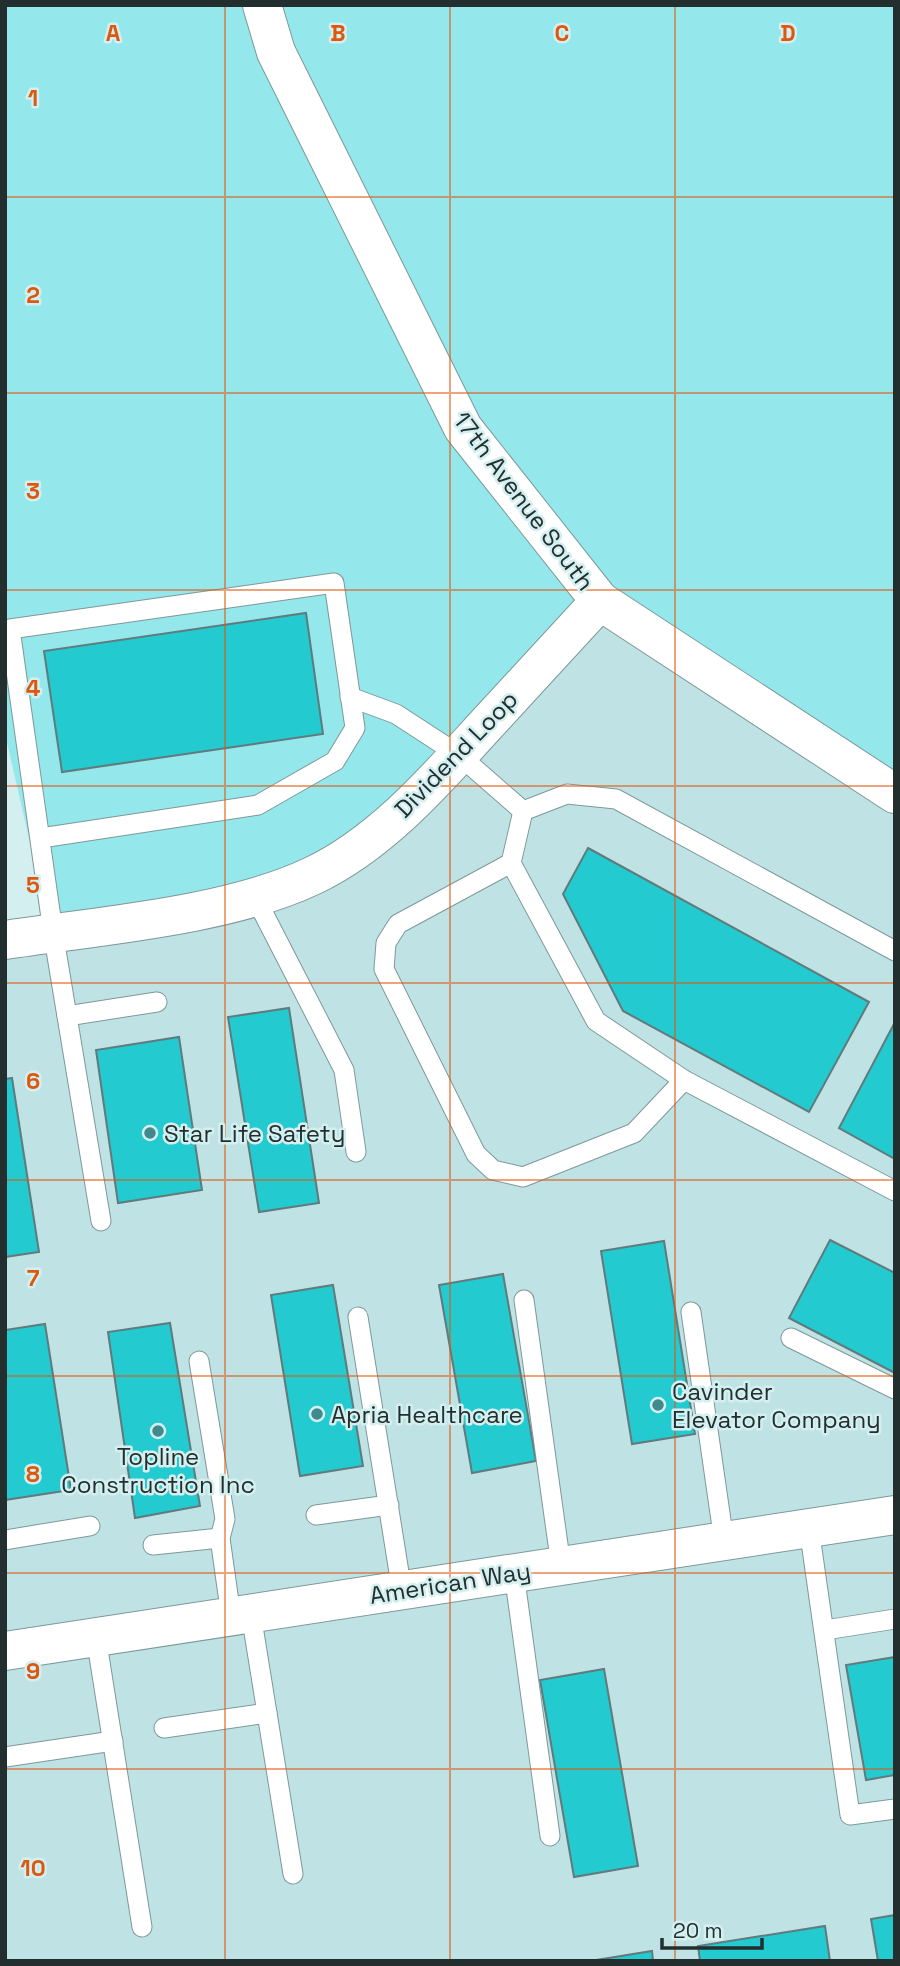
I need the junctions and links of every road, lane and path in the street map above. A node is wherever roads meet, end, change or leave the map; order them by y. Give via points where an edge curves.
1 (262, 5) edge
2 (600, 601) junction
3 (350, 696) junction
4 (458, 755) junction
5 (895, 794) edge
6 (523, 811) junction
7 (41, 838) junction
8 (510, 863) junction
9 (255, 897) junction
10 (53, 932) junction
11 (5, 940) edge
12 (895, 951) edge
13 (157, 1002) dead end
14 (67, 1016) junction
15 (684, 1080) junction
16 (356, 1152) dead end
17 (895, 1191) edge
18 (102, 1221) dead end
19 (524, 1300) dead end
20 (691, 1312) dead end
21 (358, 1317) dead end
22 (791, 1338) dead end
23 (199, 1361) dead end
24 (895, 1389) edge
25 (389, 1505) junction
26 (316, 1515) dead end
27 (895, 1515) edge
28 (90, 1526) dead end
29 (809, 1528) junction
30 (220, 1538) junction
31 (5, 1540) edge
32 (724, 1541) junction
33 (153, 1545) dead end
34 (561, 1566) junction
35 (514, 1573) junction
36 (402, 1591) junction
37 (241, 1615) junction
38 (895, 1619) edge
39 (825, 1630) junction
40 (96, 1637) junction
41 (5, 1651) edge
42 (267, 1713) junction
43 (164, 1728) dead end
44 (113, 1741) junction
45 (5, 1757) edge
46 (895, 1809) edge
47 (551, 1836) dead end
48 (293, 1874) dead end
49 (142, 1927) dead end

1 - 2 street, 17th Avenue South via 276,52 463,428
2 - 4 street, Dividend Loop
2 - 5 street, 17th Avenue South
3 - 4 lane via 396,714
3 - 7 lane via 355,728 335,761 258,805
3 - 7 lane via 334,583 10,629
4 - 6 lane
4 - 9 street, Dividend Loop via 421,796 372,837 313,876
6 - 8 lane
6 - 12 lane via 567,794 616,799
7 - 10 lane
8 - 15 lane via 596,1021
8 - 15 lane via 398,924 386,943 384,969 476,1154 493,1171 523,1177 634,1133
9 - 10 street, Dividend Loop
9 - 16 lane via 344,1070
10 - 11 street, Dividend Loop
10 - 14 lane
13 - 14 lane
14 - 18 lane
15 - 17 lane
19 - 34 lane
20 - 32 lane
21 - 25 lane
22 - 24 lane
23 - 30 lane via 225,1519
25 - 26 lane
25 - 36 lane
27 - 29 street, American Way
28 - 31 lane
29 - 32 street, American Way
29 - 39 lane
30 - 33 lane
30 - 37 lane
32 - 34 street, American Way
34 - 35 street, American Way
35 - 36 street, American Way
35 - 47 lane
36 - 37 street, American Way
37 - 40 street, American Way
37 - 42 lane
38 - 39 lane
39 - 46 lane via 850,1815
40 - 41 street, American Way
40 - 44 lane
42 - 43 lane
42 - 48 lane
44 - 45 lane
44 - 49 lane

